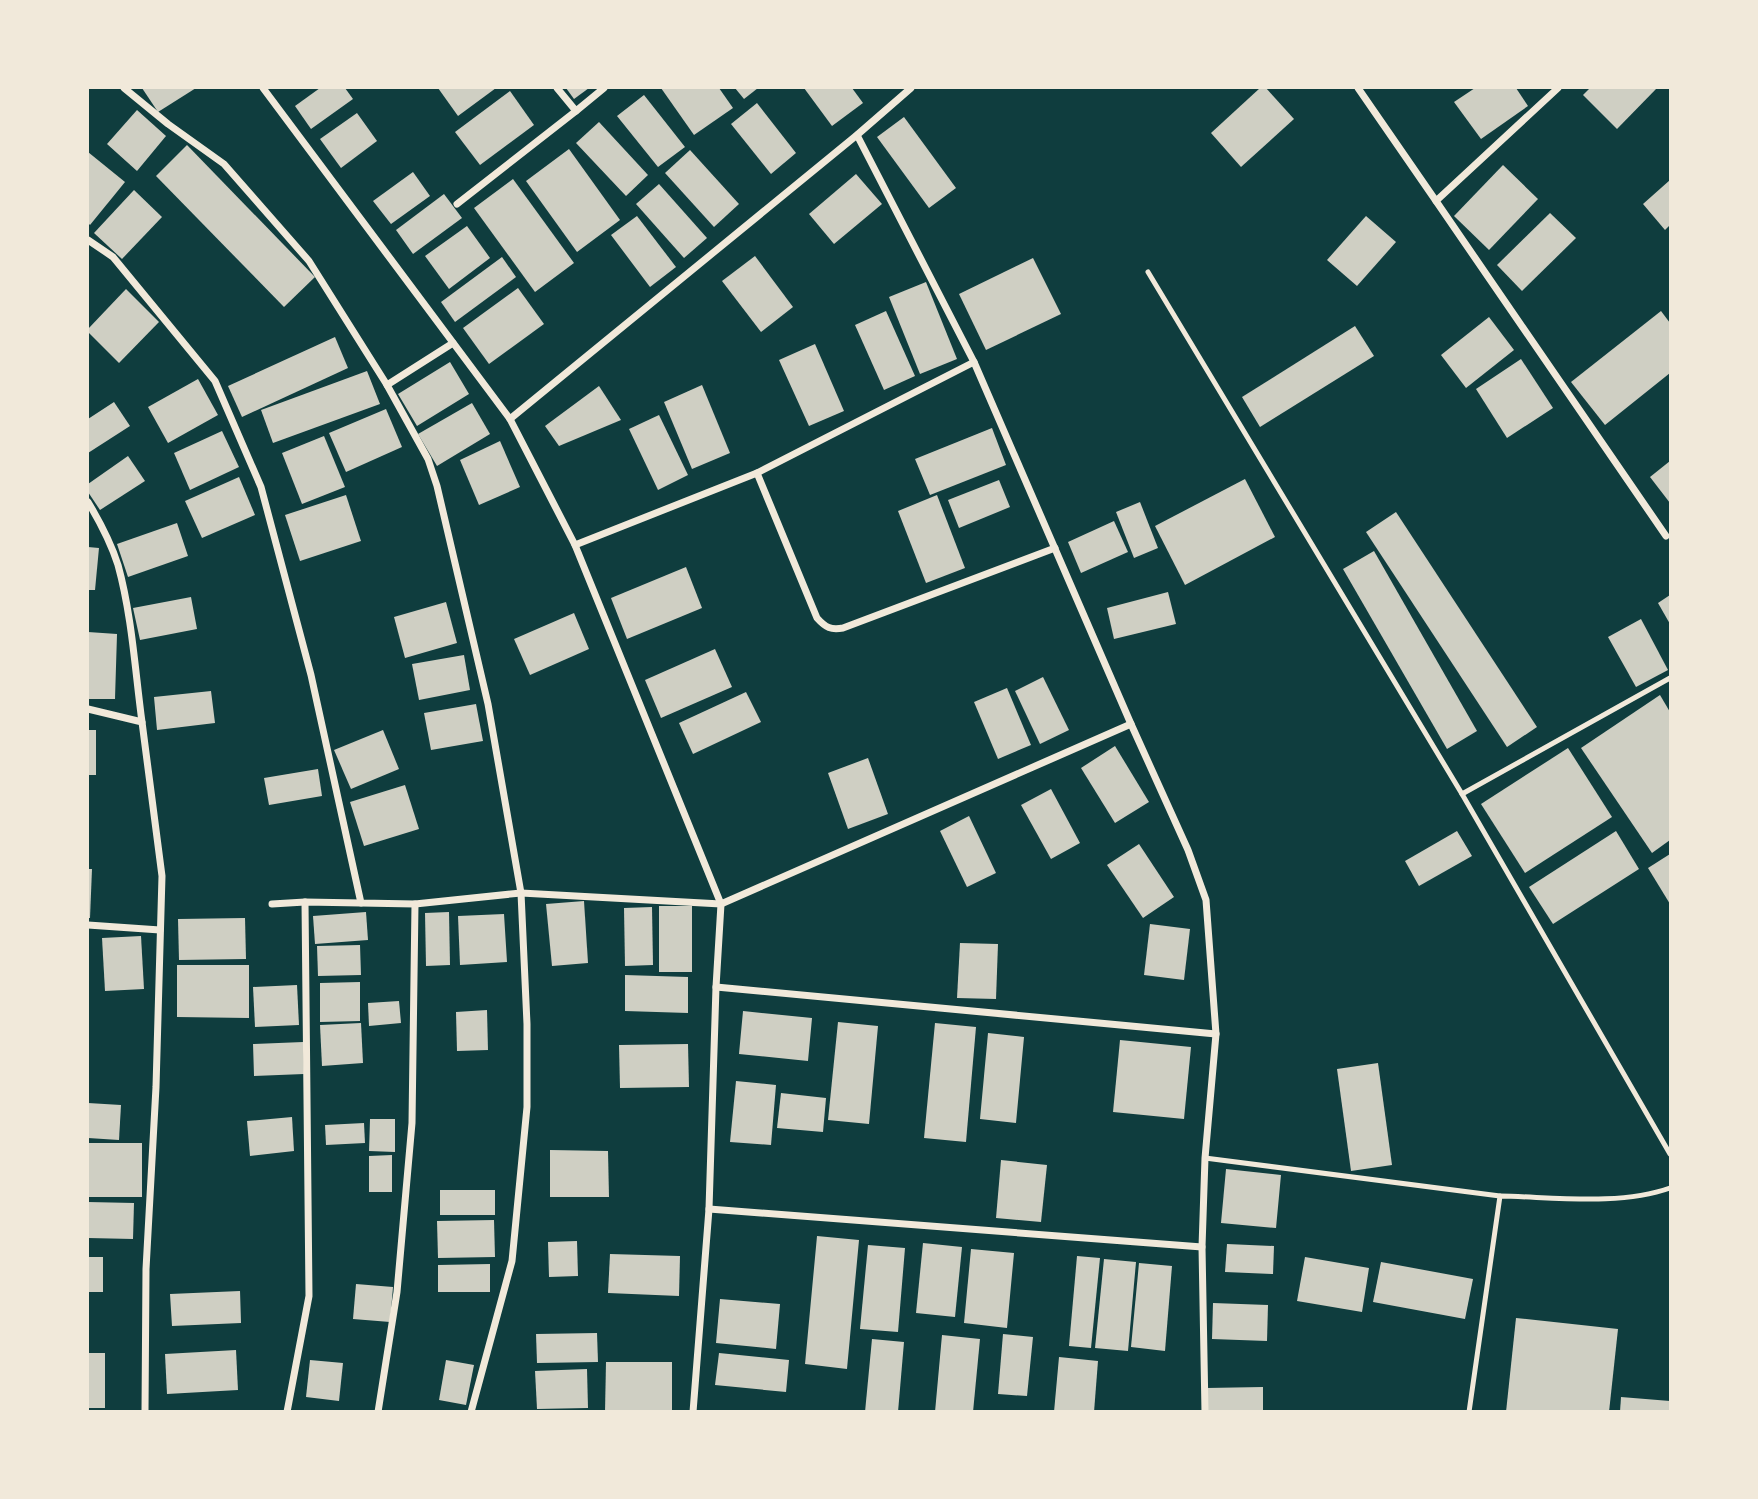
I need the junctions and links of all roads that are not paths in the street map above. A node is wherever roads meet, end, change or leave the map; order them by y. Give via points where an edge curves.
1 (124, 88) edge
2 (264, 88) edge
3 (557, 88) edge
4 (604, 88) edge
5 (911, 88) edge
6 (1358, 88) edge
7 (1558, 88) edge
8 (576, 111) junction
9 (857, 135) junction
10 (1436, 201) junction
11 (457, 204) dead end
12 (88, 240) edge
13 (1148, 272) dead end
14 (453, 343) junction
15 (974, 362) junction
16 (387, 385) junction
17 (510, 419) junction
18 (757, 472) junction
19 (88, 502) edge
20 (1666, 536) dead end
21 (575, 545) junction
22 (1055, 548) junction
23 (1671, 678) edge
24 (88, 709) edge
25 (142, 722) junction
26 (1131, 724) junction
27 (1462, 794) junction
28 (521, 893) junction
29 (305, 902) junction
30 (361, 903) junction
31 (272, 904) dead end
32 (415, 904) junction
33 (721, 904) junction
34 (88, 925) edge
35 (160, 930) junction
36 (716, 987) junction
37 (1216, 1034) junction
38 (1671, 1154) edge
39 (1205, 1158) junction
40 (1671, 1188) edge
41 (1500, 1196) junction
42 (709, 1209) junction
43 (1202, 1247) junction
44 (145, 1412) edge
45 (287, 1412) edge
46 (378, 1412) edge
47 (471, 1412) edge
48 (693, 1412) edge
49 (1205, 1412) edge
50 (1469, 1412) edge

1 - 16 street via 233,174 309,261
2 - 14 street
3 - 8 street
4 - 8 street
5 - 9 street
6 - 10 street
7 - 10 street
8 - 11 street
9 - 15 street
9 - 17 street
10 - 20 street
12 - 30 street via 113,257 215,381 261,487 311,676
13 - 27 lane
14 - 16 street
14 - 17 street
15 - 18 street
15 - 22 street
16 - 28 street via 428,459 437,486 488,704
17 - 21 street
18 - 21 street
18 - 22 street via 817,618 833,630
19 - 25 street via 118,565
21 - 33 street
22 - 26 street
23 - 27 lane
24 - 25 street
25 - 35 street via 162,876
26 - 33 street
26 - 37 street via 1206,900
27 - 38 lane
28 - 32 street
28 - 33 street
28 - 47 street via 526,1120 512,1261
29 - 30 street
29 - 31 street
29 - 45 street via 309,1296
30 - 32 street
32 - 46 street via 412,1123 397,1292
33 - 36 street
34 - 35 street
35 - 44 street
36 - 37 street
36 - 42 street
37 - 39 street
39 - 41 lane
39 - 43 street
40 - 41 lane via 1612,1199
41 - 50 lane
42 - 43 street
42 - 48 street
43 - 49 street

